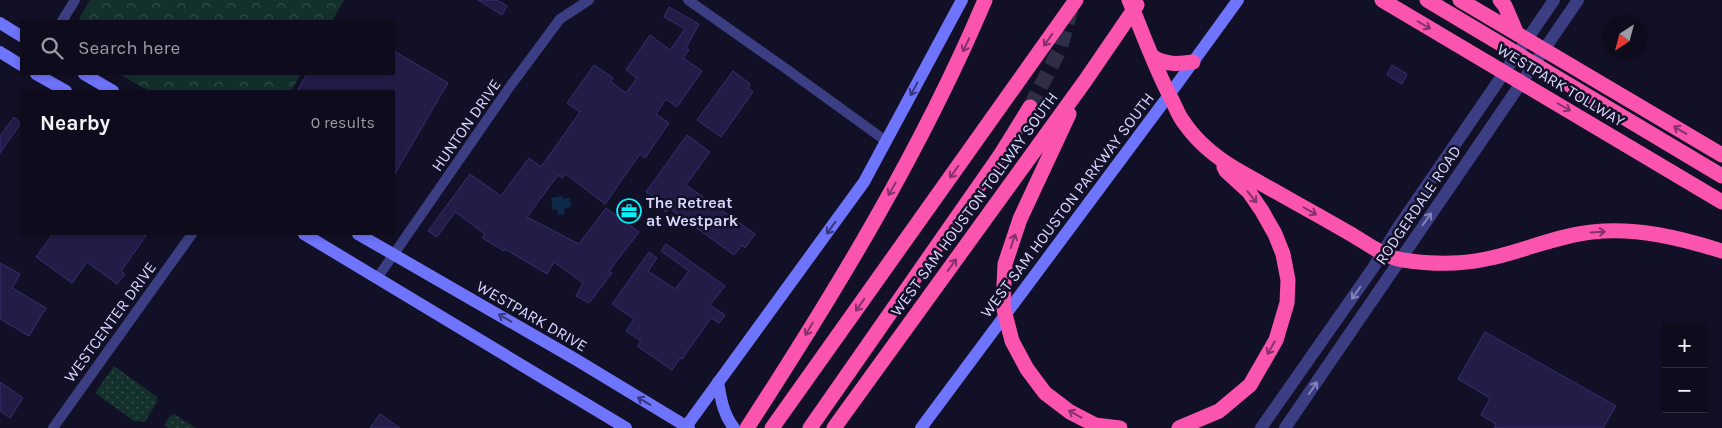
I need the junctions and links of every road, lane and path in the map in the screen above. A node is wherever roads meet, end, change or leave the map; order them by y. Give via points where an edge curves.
1 (75, 0) edge
2 (589, 0) edge
3 (688, 0) edge
4 (962, 0) edge
5 (985, 0) edge
6 (1076, 0) edge
7 (1129, 0) edge
8 (1140, 0) edge
9 (1238, 0) edge
10 (1382, 0) edge
11 (1427, 0) edge
12 (1460, 0) edge
13 (1500, 0) edge
14 (1554, 0) edge
15 (1577, 2) edge
16 (63, 20) edge
17 (0, 23) edge
18 (1517, 34) junction
19 (20, 35) edge
20 (0, 52) edge
21 (1193, 62) junction
22 (1157, 63) junction
23 (20, 64) edge
24 (38, 75) edge
25 (86, 75) edge
26 (1085, 81) junction
27 (64, 90) edge
28 (111, 90) edge
29 (1169, 95) junction
30 (1030, 106) tunnel mouth
31 (886, 141) junction
32 (1722, 155) edge
33 (1222, 161) junction
34 (1722, 176) edge
35 (1722, 202) edge
36 (191, 235) edge
37 (306, 235) edge
38 (360, 235) edge
39 (1722, 251) edge
40 (1383, 252) junction
41 (394, 254) junction
42 (1400, 260) junction
43 (378, 277) junction
44 (718, 382) junction
45 (1277, 406) junction
46 (1289, 423) edge
47 (687, 427) edge
48 (53, 428) edge
49 (626, 428) edge
50 (734, 428) edge
51 (746, 428) edge
52 (772, 428) edge
53 (810, 428) edge
54 (834, 428) edge
55 (921, 428) edge
56 (1120, 428) edge
57 (1179, 428) edge
58 (1261, 428) edge

1 - 16 street
2 - 41 street, HUNTON DRIVE via 560,19
3 - 31 street
4 -> 31 main road
5 -> 51 highway via 919,142 791,359
6 -> 52 highway, WEST SAM HOUSTON TOLLWAY SOUTH
7 - 22 highway
8 - 26 highway, WEST SAM HOUSTON TOLLWAY SOUTH
9 - 21 main road, WEST SAM HOUSTON PARKWAY SOUTH
10 -> 35 highway, WESTPARK TOLLWAY
11 - 34 highway, WESTPARK TOLLWAY
12 - 18 highway
13 - 18 highway
14 - 40 street, RODGERDALE ROAD
42 -> 15 street, RODGERDALE ROAD
17 - 19 main road
32 -> 18 highway
20 - 23 main road
21 - 22 highway
21 - 29 main road, WEST SAM HOUSTON PARKWAY SOUTH
22 - 29 highway
24 - 27 main road
25 - 28 main road
54 -> 26 highway, WEST SAM HOUSTON TOLLWAY SOUTH
56 -> 26 highway via 1095,425 1045,394 1012,341 1003,306 1005,264 1020,219
29 - 33 highway via 1184,124
29 - 55 main road, WEST SAM HOUSTON PARKWAY SOUTH
30 - 53 highway via 1001,154
31 -> 44 main road via 864,182
33 -> 40 highway
33 -> 57 highway via 1226,172 1249,192 1275,234 1288,280 1287,303 1276,340 1250,385 1219,411
36 - 48 street, WESTCENTER DRIVE
37 - 43 main road
38 - 41 main road, WESTPARK DRIVE
42 -> 39 highway via 1428,263 1486,259 1550,240 1592,232 1656,234
40 - 42 highway
40 -> 45 street, RODGERDALE ROAD
41 - 43 street, HUNTON DRIVE
47 -> 41 main road, WESTPARK DRIVE
46 -> 42 street, RODGERDALE ROAD
43 - 49 main road
44 - 47 main road
44 - 50 main road via 722,406
45 - 46 street
45 - 58 street, RODGERDALE ROAD

